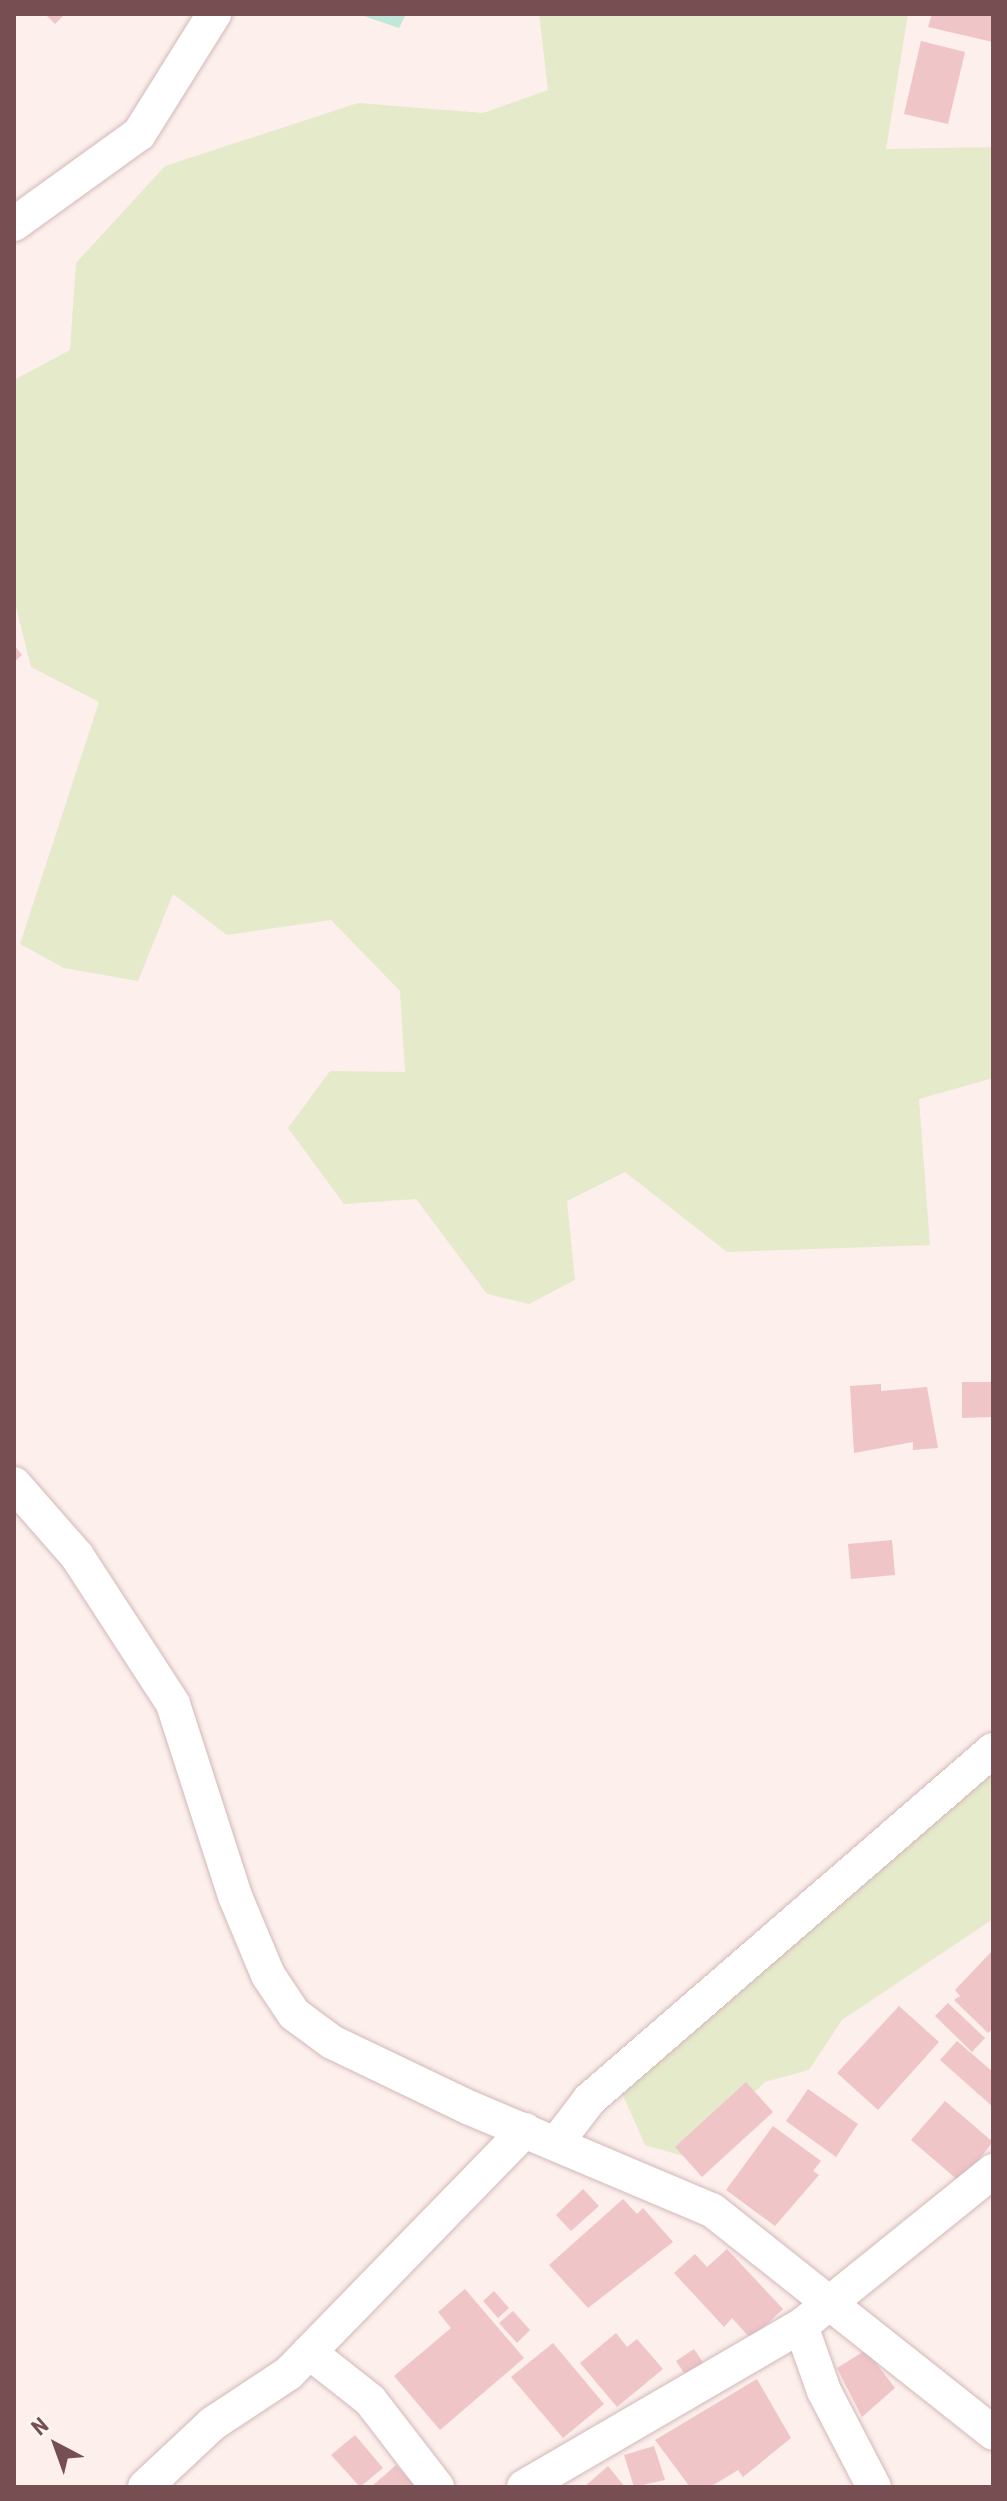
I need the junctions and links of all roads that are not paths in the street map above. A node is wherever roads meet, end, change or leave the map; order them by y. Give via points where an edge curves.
1 (214, 14) edge
2 (14, 224) edge
3 (14, 1484) edge
4 (993, 1750) edge
5 (525, 2130) junction
6 (557, 2142) junction
7 (993, 2171) edge
8 (835, 2302) junction
9 (801, 2326) junction
10 (309, 2352) junction
11 (993, 2433) edge
12 (145, 2487) edge
13 (437, 2487) edge
14 (524, 2487) edge
15 (874, 2487) edge

1 - 2 street via 139,134
3 - 5 street via 77,1556 173,1704 235,1896 268,1975 294,2014 332,2042
4 - 6 street via 590,2099
5 - 6 street
5 - 10 street
6 - 8 street via 712,2210
7 - 8 street
8 - 9 street
8 - 11 street
9 - 14 street
9 - 15 street via 824,2391
10 - 12 street via 212,2424
10 - 13 street via 370,2400

